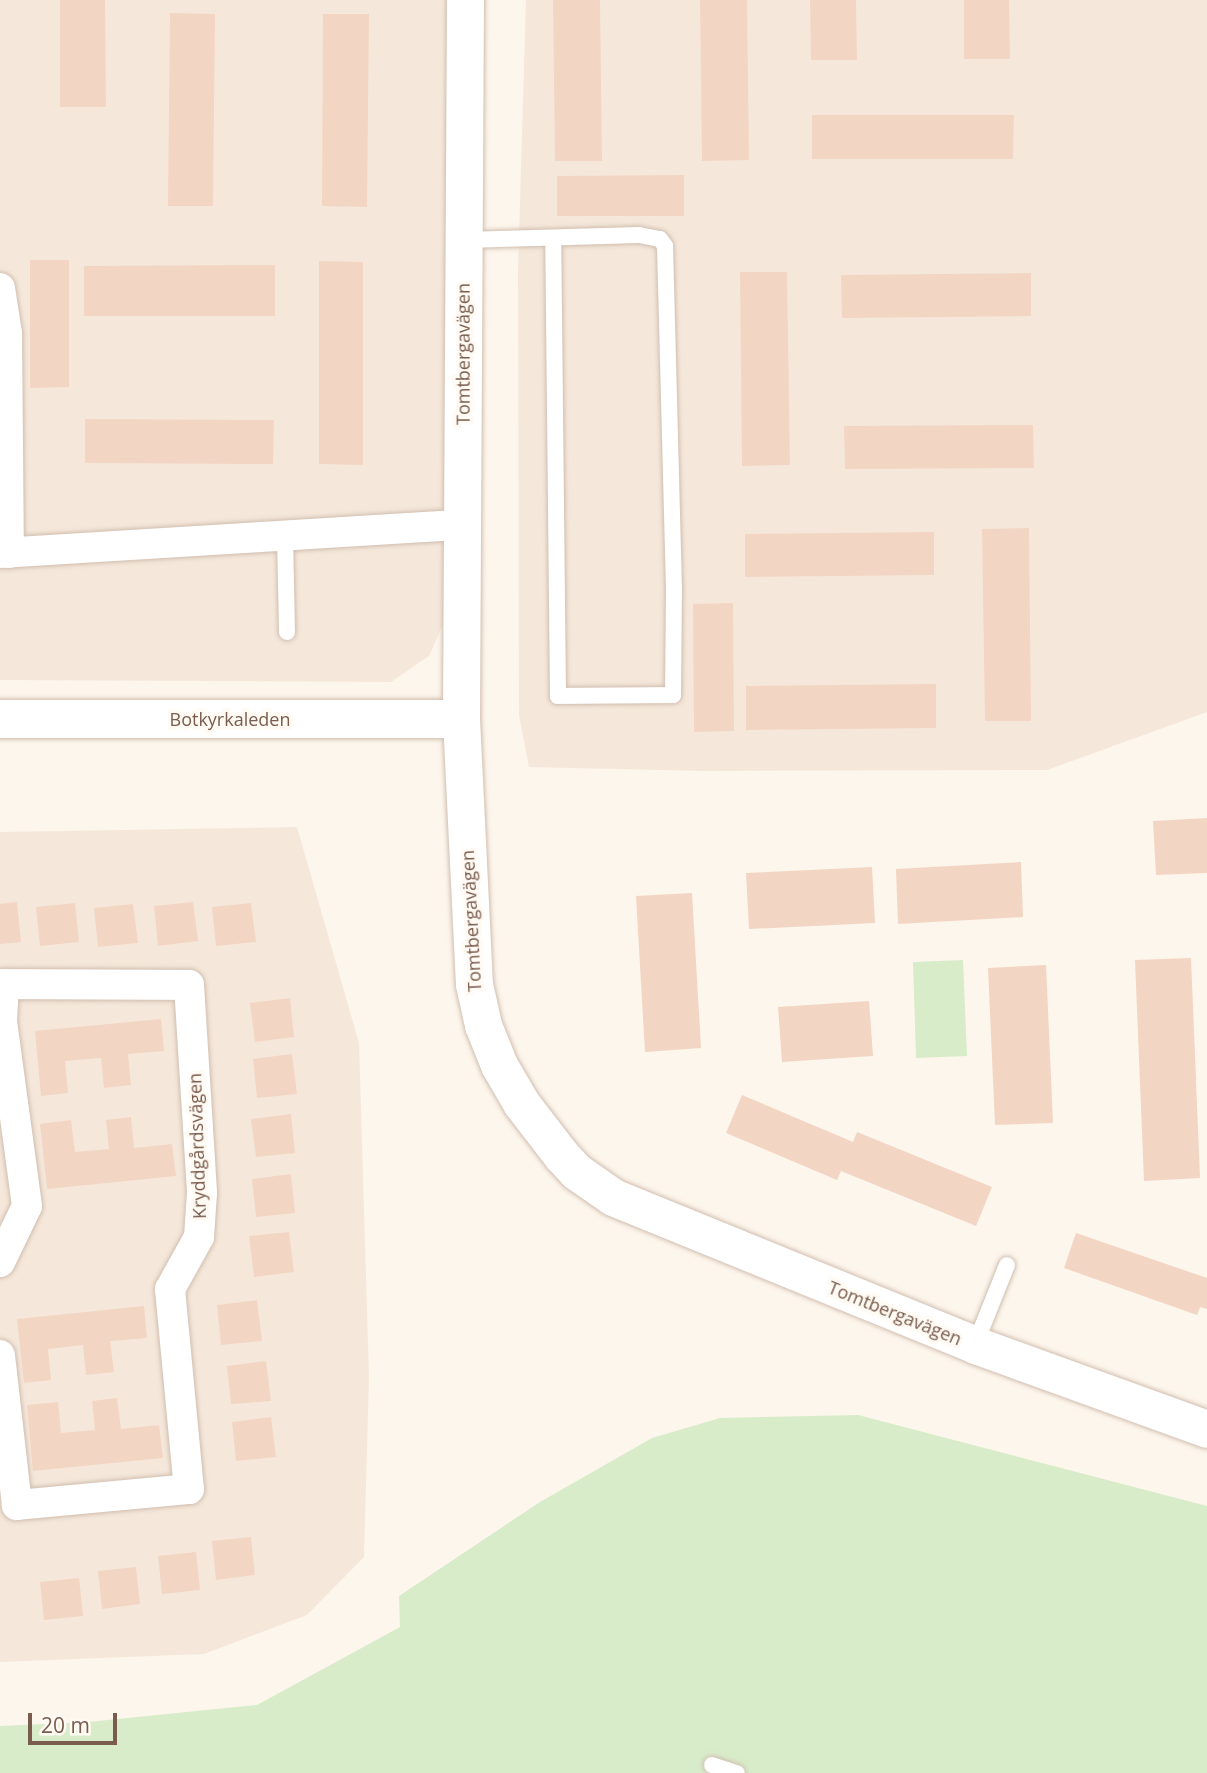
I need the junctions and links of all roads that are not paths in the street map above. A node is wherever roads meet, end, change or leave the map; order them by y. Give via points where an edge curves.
1 (466, 0) edge
2 (553, 237) junction
3 (464, 240) junction
4 (0, 288) edge
5 (463, 525) junction
6 (285, 536) junction
7 (5, 553) edge
8 (287, 632) dead end
9 (0, 719) edge
10 (461, 719) junction
11 (0, 1262) edge
12 (1007, 1265) dead end
13 (975, 1345) junction
14 (0, 1355) edge
15 (1207, 1429) edge
16 (712, 1765) dead end
17 (737, 1773) edge

1 - 3 street, Tomtbergavägen
2 - 2 lane via 639,235 660,239 665,246 673,695 558,696
2 - 3 lane
3 - 5 street, Tomtbergavägen
4 - 7 street via 7,333
5 - 6 street
5 - 10 street, Tomtbergavägen
6 - 7 street
6 - 8 lane
9 - 10 main road, Botkyrkaleden
10 - 13 street, Tomtbergavägen via 477,1005 499,1065 561,1155 613,1198
11 - 14 street, Kryddgårdsvägen via 27,1206 2,1021 4,984 189,985 202,1193 199,1237 170,1289 189,1489 18,1505
12 - 13 lane
13 - 15 street, Tomtbergavägen
16 - 17 lane

